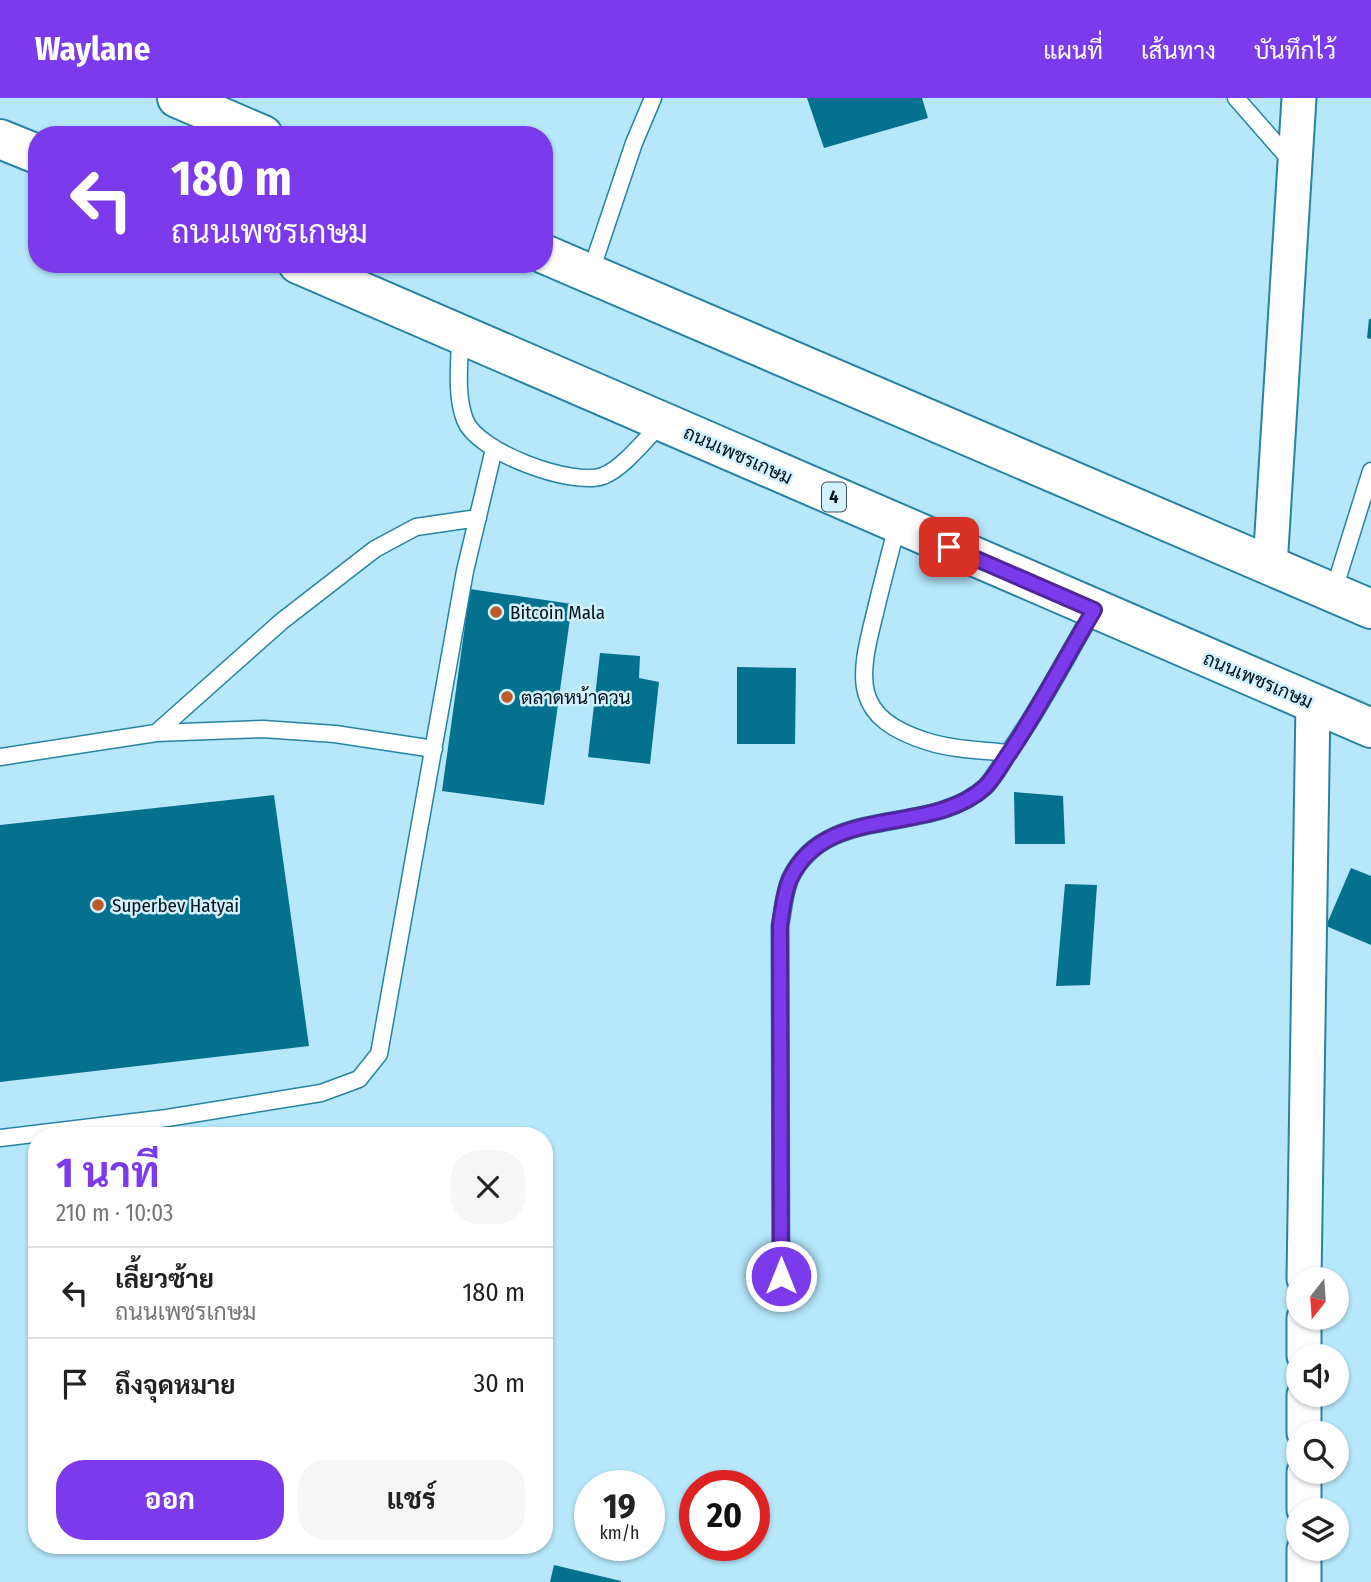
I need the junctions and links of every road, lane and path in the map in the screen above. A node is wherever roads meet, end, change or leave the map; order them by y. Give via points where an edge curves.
1 (177, 98) edge
2 (653, 98) edge
3 (1236, 98) edge
4 (1299, 98) edge
5 (242, 126) edge
6 (0, 139) edge
7 (28, 150) edge
8 (1294, 163) junction
9 (553, 258) edge
10 (319, 273) edge
11 (590, 274) junction
12 (460, 332) junction
13 (663, 422) junction
14 (494, 449) junction
15 (1371, 471) edge
16 (478, 518) junction
17 (897, 525) junction
18 (1270, 566) junction
19 (1333, 593) junction
20 (1371, 609) edge
21 (1094, 610) junction
22 (1313, 703) junction
23 (1371, 728) edge
24 (156, 733) junction
25 (434, 749) junction
26 (1009, 753) junction
27 (0, 757) edge
28 (86, 1127) edge
29 (28, 1134) edge
30 (0, 1138) edge
31 (1304, 1267) edge
32 (781, 1302) dead end
33 (1304, 1561) edge
34 (1304, 1582) edge

1 - 5 highway
2 - 11 lane
3 - 8 lane
4 - 8 street
6 - 7 highway
8 - 18 street
9 - 11 highway
10 - 12 highway, ถนนเพชรเกษม / 4
11 - 18 highway
12 - 13 highway, ถนนเพชรเกษม / 4
12 - 14 lane via 459,392 465,421 475,436
13 - 14 lane via 601,477 567,475 528,465
13 - 17 highway, ถนนเพชรเกษม / 4
14 - 16 lane
15 - 19 lane
16 - 24 lane via 416,527 375,549 282,621
16 - 25 lane
17 - 21 highway, ถนนเพชรเกษม / 4
17 - 26 lane via 863,665 864,691 883,720 908,735 933,744
18 - 19 highway
19 - 20 highway
21 - 22 highway, ถนนเพชรเกษม / 4
21 - 26 lane
22 - 23 highway, ถนนเพชรเกษม / 4
22 - 31 street
24 - 25 lane via 263,729
24 - 27 lane
25 - 28 lane via 379,1054 359,1079 321,1093
26 - 32 lane via 988,784 970,800 947,810 851,829 807,854 790,879 780,926
29 - 30 lane
33 - 34 street

